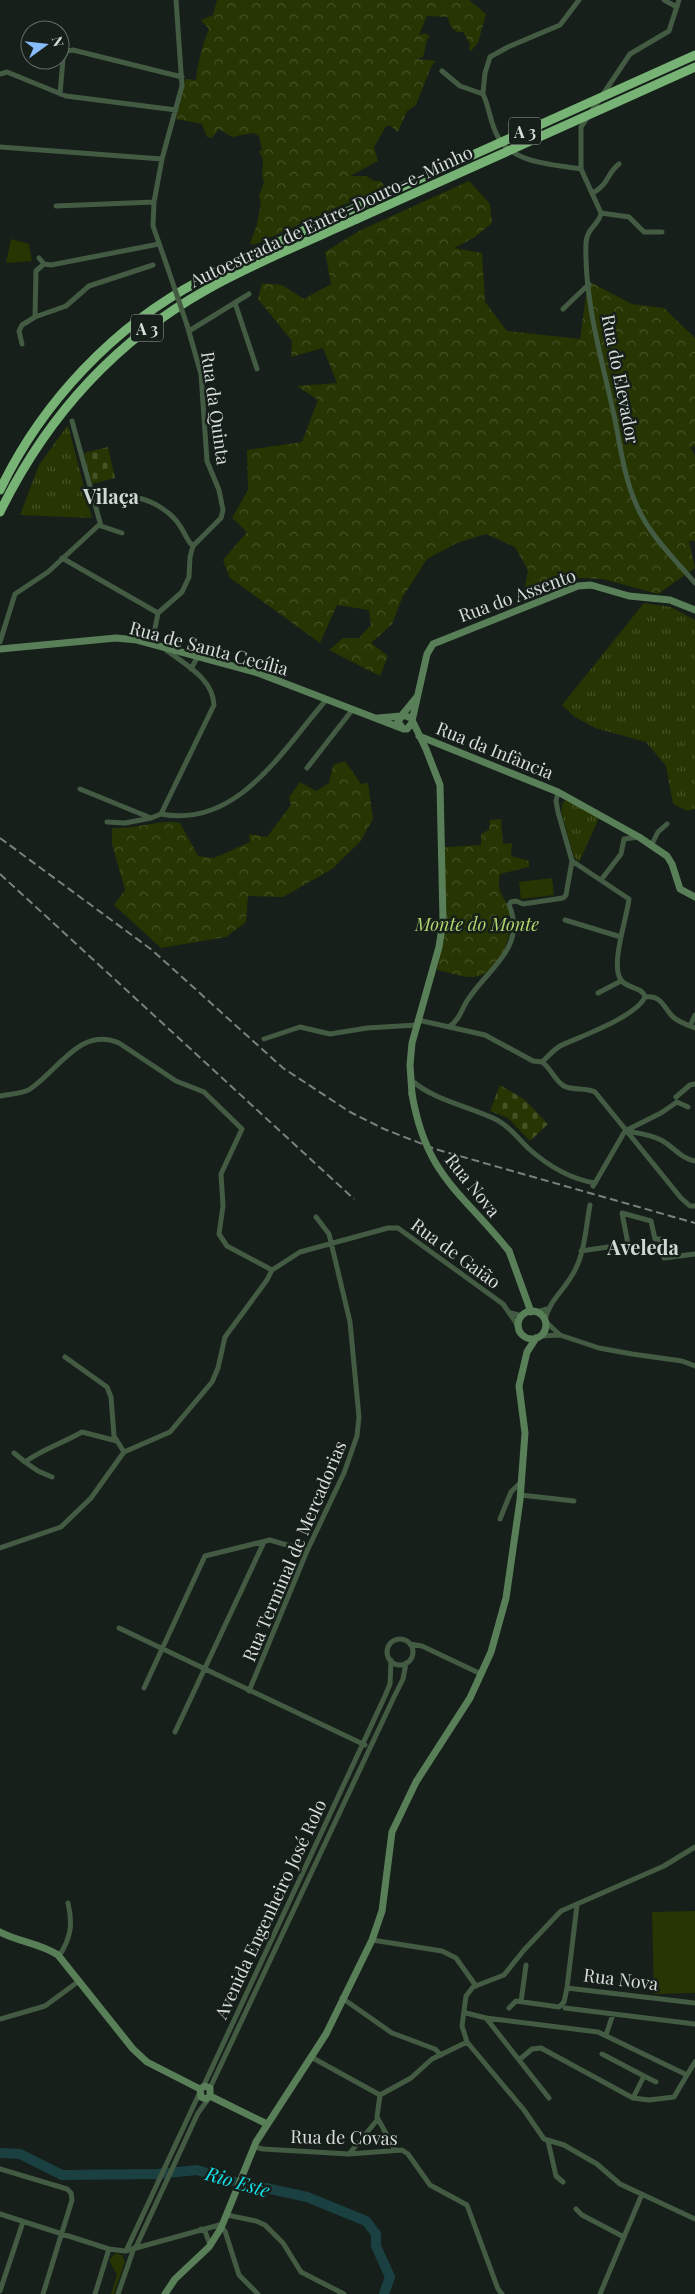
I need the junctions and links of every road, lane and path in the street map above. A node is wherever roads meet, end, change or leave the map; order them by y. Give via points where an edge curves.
1 (176, 0) edge
2 (579, 0) edge
3 (664, 0) edge
4 (679, 0) edge
5 (678, 7) junction
6 (695, 55) edge
7 (695, 67) edge
8 (442, 71) dead end
9 (0, 74) edge
10 (182, 77) junction
11 (60, 94) junction
12 (483, 94) junction
13 (176, 110) junction
14 (0, 147) edge
15 (162, 159) junction
16 (619, 164) dead end
17 (581, 168) junction
18 (593, 193) junction
19 (154, 202) junction
20 (56, 206) dead end
21 (601, 213) junction
22 (662, 232) dead end
23 (159, 244) junction
24 (39, 258) dead end
25 (44, 264) junction
26 (153, 265) dead end
27 (589, 284) junction
28 (249, 294) dead end
29 (235, 303) junction
30 (563, 309) dead end
31 (35, 318) junction
32 (188, 328) junction
33 (22, 344) dead end
34 (257, 370) dead end
35 (72, 421) dead end
36 (0, 490) edge
37 (138, 498) dead end
38 (0, 512) edge
39 (100, 524) junction
40 (122, 533) dead end
41 (193, 546) junction
42 (62, 558) junction
43 (694, 579) edge
44 (695, 610) edge
45 (158, 613) junction
46 (0, 642) edge
47 (152, 644) junction
48 (162, 646) junction
49 (0, 650) edge
50 (198, 656) junction
51 (192, 669) junction
52 (418, 696) junction
53 (327, 699) junction
54 (353, 709) junction
55 (402, 716) junction
56 (375, 718) junction
57 (412, 722) junction
58 (402, 729) junction
59 (420, 736) junction
60 (306, 768) dead end
61 (80, 789) dead end
62 (558, 792) junction
63 (161, 814) junction
64 (152, 818) junction
65 (107, 822) dead end
66 (667, 824) dead end
67 (639, 837) junction
68 (652, 844) junction
69 (572, 861) junction
70 (601, 880) junction
71 (695, 897) edge
72 (566, 920) dead end
73 (622, 937) junction
74 (621, 981) junction
75 (598, 993) dead end
76 (645, 997) junction
77 (695, 1015) edge
78 (418, 1022) junction
79 (450, 1026) junction
80 (692, 1027) edge
81 (264, 1039) dead end
82 (542, 1062) junction
83 (411, 1080) junction
84 (695, 1084) edge
85 (0, 1096) edge
86 (676, 1097) dead end
87 (688, 1107) dead end
88 (626, 1131) junction
89 (695, 1161) edge
90 (590, 1205) dead end
91 (695, 1206) edge
92 (316, 1217) dead end
93 (332, 1244) junction
94 (581, 1251) junction
95 (695, 1254) edge
96 (272, 1270) junction
97 (547, 1309) junction
98 (511, 1313) junction
99 (529, 1313) junction
100 (545, 1321) junction
101 (519, 1328) junction
102 (523, 1335) junction
103 (560, 1335) junction
104 (538, 1337) junction
105 (527, 1352) junction
106 (64, 1357) dead end
107 (695, 1366) edge
108 (118, 1441) junction
109 (14, 1452) dead end
110 (124, 1452) junction
111 (25, 1462) junction
112 (52, 1477) dead end
113 (522, 1481) junction
114 (521, 1495) junction
115 (574, 1501) dead end
116 (500, 1519) dead end
117 (264, 1542) junction
118 (0, 1548) edge
119 (307, 1551) junction
120 (119, 1628) dead end
121 (410, 1644) junction
122 (162, 1650) junction
123 (391, 1660) junction
124 (406, 1663) junction
125 (204, 1670) junction
126 (482, 1674) junction
127 (144, 1688) dead end
128 (249, 1692) junction
129 (175, 1732) dead end
130 (363, 1744) junction
131 (370, 1748) junction
132 (695, 1847) edge
133 (68, 1903) dead end
134 (577, 1905) junction
135 (0, 1932) edge
136 (372, 1940) junction
137 (59, 1956) junction
138 (526, 1965) dead end
139 (79, 1981) junction
140 (476, 1986) junction
141 (567, 1988) junction
142 (342, 1998) junction
143 (521, 2002) junction
144 (695, 2003) edge
145 (508, 2008) dead end
146 (565, 2008) dead end
147 (466, 2013) junction
148 (612, 2014) junction
149 (486, 2018) junction
150 (0, 2019) edge
151 (695, 2024) edge
152 (606, 2035) junction
153 (467, 2042) junction
154 (602, 2054) dead end
155 (441, 2055) junction
156 (311, 2057) junction
157 (519, 2060) junction
158 (695, 2062) edge
159 (687, 2075) junction
160 (644, 2076) junction
161 (656, 2082) dead end
162 (203, 2089) junction
163 (380, 2095) junction
164 (210, 2097) junction
165 (549, 2098) dead end
166 (633, 2098) junction
167 (378, 2119) junction
168 (267, 2124) junction
169 (548, 2141) junction
170 (254, 2147) junction
171 (395, 2150) junction
172 (350, 2154) junction
173 (0, 2169) edge
174 (563, 2182) dead end
175 (642, 2194) junction
176 (576, 2209) dead end
177 (0, 2214) edge
178 (227, 2216) junction
179 (695, 2219) edge
180 (23, 2222) junction
181 (222, 2226) junction
182 (201, 2229) junction
183 (63, 2234) junction
184 (624, 2237) junction
185 (210, 2245) junction
186 (109, 2248) junction
187 (135, 2248) junction
188 (125, 2251) junction
189 (0, 2291) edge
190 (43, 2294) edge
191 (94, 2294) edge
192 (118, 2294) edge
193 (165, 2294) edge
194 (258, 2294) edge
195 (344, 2294) edge
196 (502, 2294) edge
197 (600, 2294) edge

1 - 10 street, Rua da Quinta
2 - 12 street via 560,25 492,56 487,65
3 - 5 street
4 - 5 street
5 - 17 street via 669,31 630,54 581,127
6 - 36 highway, Autoestrada de Entre-Douro-e-Minho / A 3, bridge via 200,280 130,326 100,353 37,428
7 - 38 highway, Autoestrada de Entre-Douro-e-Minho / A 3, bridge via 206,290 138,335 77,393 44,434
8 - 12 street via 460,86
9 - 11 street via 7,72
10 - 11 street via 73,50 67,51 63,59
10 - 13 street, Rua da Quinta
11 - 13 street via 97,102
12 - 17 street via 497,136 508,148 524,159
13 - 15 street, Rua da Quinta
14 - 15 street
15 - 19 street, Rua da Quinta
16 - 18 street via 611,171 606,184
17 - 18 street
18 - 21 street
19 - 20 street
19 - 23 street, Rua da Quinta via 153,226
21 - 22 street via 629,217 644,232
21 - 27 street, Rua do Elevador via 587,235
23 - 25 street
23 - 32 street, Rua da Quinta, bridge
24 - 25 street
25 - 31 street via 36,271
26 - 31 street via 89,286 66,306
27 - 30 street
27 - 43 street, Rua do Elevador via 622,455 636,505 664,550
28 - 29 street
29 - 32 street
29 - 34 street
31 - 33 street via 18,331
32 - 41 street, Rua da Quinta via 200,374 207,460 224,510 218,521
35 - 39 street
37 - 41 street via 169,514
39 - 40 street via 103,528
39 - 42 street
41 - 45 street via 189,577 182,592
42 - 45 street
42 - 46 street via 48,572 15,594
44 - 52 street, Rua do Assento via 670,600 629,596 591,585 578,586 433,644 427,654
45 - 47 street
47 - 48 street, Rua de Santa Cecília
47 - 49 street, Rua de Santa Cecília via 116,638
48 - 50 street, Rua de Santa Cecília
48 - 51 street
50 - 51 street
50 - 53 street, Rua de Santa Cecília via 258,673
51 - 63 street via 209,685 214,694 214,704
52 - 55 street, Rua do Assento
52 - 57 street, Rua do Assento
53 - 54 street, Rua de Santa Cecília
53 - 63 street via 269,771 240,794 207,813 176,817
54 - 56 street, Rua de Santa Cecília
54 - 60 street
55 - 56 street, Rua de Santa Cecília
55 - 57 street, Rua de Santa Cecília via 408,716
55 - 58 street via 398,721
56 - 58 street, Rua de Santa Cecília
57 - 58 street via 407,729
57 - 59 street, Rua da Infância
58 - 59 street, Rua da Infância
59 - 62 street, Rua da Infância
59 - 78 street, Rua Nova via 440,785 443,921
61 - 64 street
62 - 67 street, Rua da Infância
62 - 69 street via 558,812
63 - 64 street
64 - 65 street via 125,824
66 - 68 street
67 - 68 street, Rua da Infância
67 - 70 street via 624,839 621,854
68 - 71 street, Rua da Infância via 672,864 680,889
69 - 70 street
69 - 79 street via 563,898 523,904 511,902 512,939 507,954 470,996 456,1022
70 - 73 street via 628,899
72 - 73 street
73 - 74 street via 617,967
74 - 75 street
74 - 76 street
76 - 80 street via 659,999 673,1016
76 - 82 street via 632,1010 592,1034 558,1048
77 - 80 street
78 - 79 street
78 - 81 street via 330,1034 300,1027
78 - 83 street, Rua Nova via 412,1043
79 - 82 street via 485,1035 533,1061
82 - 88 street via 561,1084 595,1092
83 - 88 street via 427,1092 497,1120 555,1169 594,1185
83 - 99 street, Rua Nova, bridge via 419,1128 427,1150 441,1174 509,1251
84 - 86 street
85 - 96 street via 29,1090 68,1054 90,1041 109,1038 176,1081 204,1092 242,1129 221,1174 223,1206 219,1234 227,1246
87 - 88 street via 677,1102 661,1114
88 - 89 street via 663,1140 685,1159
88 - 91 street via 681,1198
90 - 94 street
92 - 93 street, Rua Terminal de Mercadorias via 324,1224
93 - 96 street, Rua de Gaião via 300,1252
93 - 98 street, Rua de Gaião via 398,1228
93 - 119 street, Rua Terminal de Mercadorias via 350,1322 359,1417 352,1453
94 - 95 street via 628,1244 622,1213 651,1221 664,1258
94 - 97 street via 575,1271
96 - 110 street, Rua de Gaião via 225,1337 212,1382 170,1432
97 - 99 street
97 - 100 street
98 - 99 street, Rua de Gaião
98 - 101 street, Rua de Gaião
99 - 100 street
99 - 101 street
100 - 103 street
100 - 104 street via 544,1332
101 - 102 street
102 - 104 street
102 - 105 street
103 - 104 street
103 - 107 street via 599,1348 682,1361
104 - 105 street
105 - 113 street via 519,1386 525,1433
106 - 108 street via 107,1387 114,1436
108 - 110 street
108 - 111 street via 82,1432
109 - 111 street
110 - 118 street via 91,1498 61,1527
111 - 112 street
113 - 114 street
113 - 116 street via 511,1492
114 - 115 street
114 - 126 street via 506,1598 497,1635
117 - 119 street via 270,1540
117 - 122 street via 205,1556
117 - 125 street
119 - 128 street, Rua Terminal de Mercadorias
120 - 122 street
121 - 123 street, Avenida Engenheiro José Rolo via 403,1639 392,1642 388,1653
121 - 124 street, Avenida Engenheiro José Rolo via 413,1654
121 - 126 street, Avenida Engenheiro José Rolo via 422,1646
122 - 125 street
122 - 127 street
123 - 124 street via 398,1664
123 - 130 street, Avenida Engenheiro José Rolo via 390,1684
124 - 131 street, Avenida Engenheiro José Rolo via 403,1679
125 - 128 street
125 - 129 street
126 - 136 street via 416,1782 392,1832 382,1911
128 - 130 street
130 - 131 street
130 - 162 street, Avenida Engenheiro José Rolo
131 - 162 street, Avenida Engenheiro José Rolo
132 - 134 street via 664,1866
133 - 137 street via 72,1930 68,1944
134 - 140 street via 561,1911 504,1976
134 - 141 street, Rua Nova
135 - 137 street via 49,1949
136 - 140 street via 442,1951 456,1958
136 - 142 street
137 - 139 street
138 - 143 street
139 - 150 street via 45,2006
139 - 162 street via 147,2062
140 - 147 street via 466,1996
141 - 143 street via 564,2002 559,2007
141 - 144 street, Rua Nova
142 - 155 street via 392,2032 430,2047
142 - 156 street via 326,2034
143 - 145 street via 514,2002
146 - 148 street
147 - 149 street
147 - 153 street via 462,2026
148 - 151 street
148 - 152 street
149 - 152 street
149 - 157 street
152 - 159 street
153 - 155 street
153 - 169 street
154 - 160 street
155 - 163 street
156 - 163 street
156 - 168 street
157 - 165 street
157 - 166 street via 532,2049 541,2048
158 - 159 street
159 - 166 street via 674,2097
160 - 161 street
160 - 166 street
162 - 164 street, Avenida Engenheiro José Rolo
162 - 164 street via 203,2098
162 - 188 street, Avenida Engenheiro José Rolo
163 - 167 street
164 - 168 street
164 - 187 street via 198,2114
167 - 171 street
167 - 172 street
168 - 170 street
169 - 174 street via 556,2176
169 - 175 street via 564,2145 597,2164 614,2180
170 - 172 street, Rua de Covas
170 - 178 street
171 - 172 street, Rua de Covas
171 - 196 street, Rua de Covas via 408,2154 430,2185 466,2205
173 - 183 street via 71,2193
175 - 179 street
175 - 184 street
176 - 184 street
177 - 180 street
178 - 181 street
178 - 195 street via 266,2225 301,2272
180 - 183 street
180 - 189 street
181 - 182 street
181 - 185 street
181 - 194 street via 239,2275
182 - 185 street via 205,2231
182 - 187 street
183 - 186 street
183 - 190 street
184 - 197 street
185 - 193 street via 175,2279
186 - 188 street
186 - 191 street
187 - 188 street
187 - 192 street

